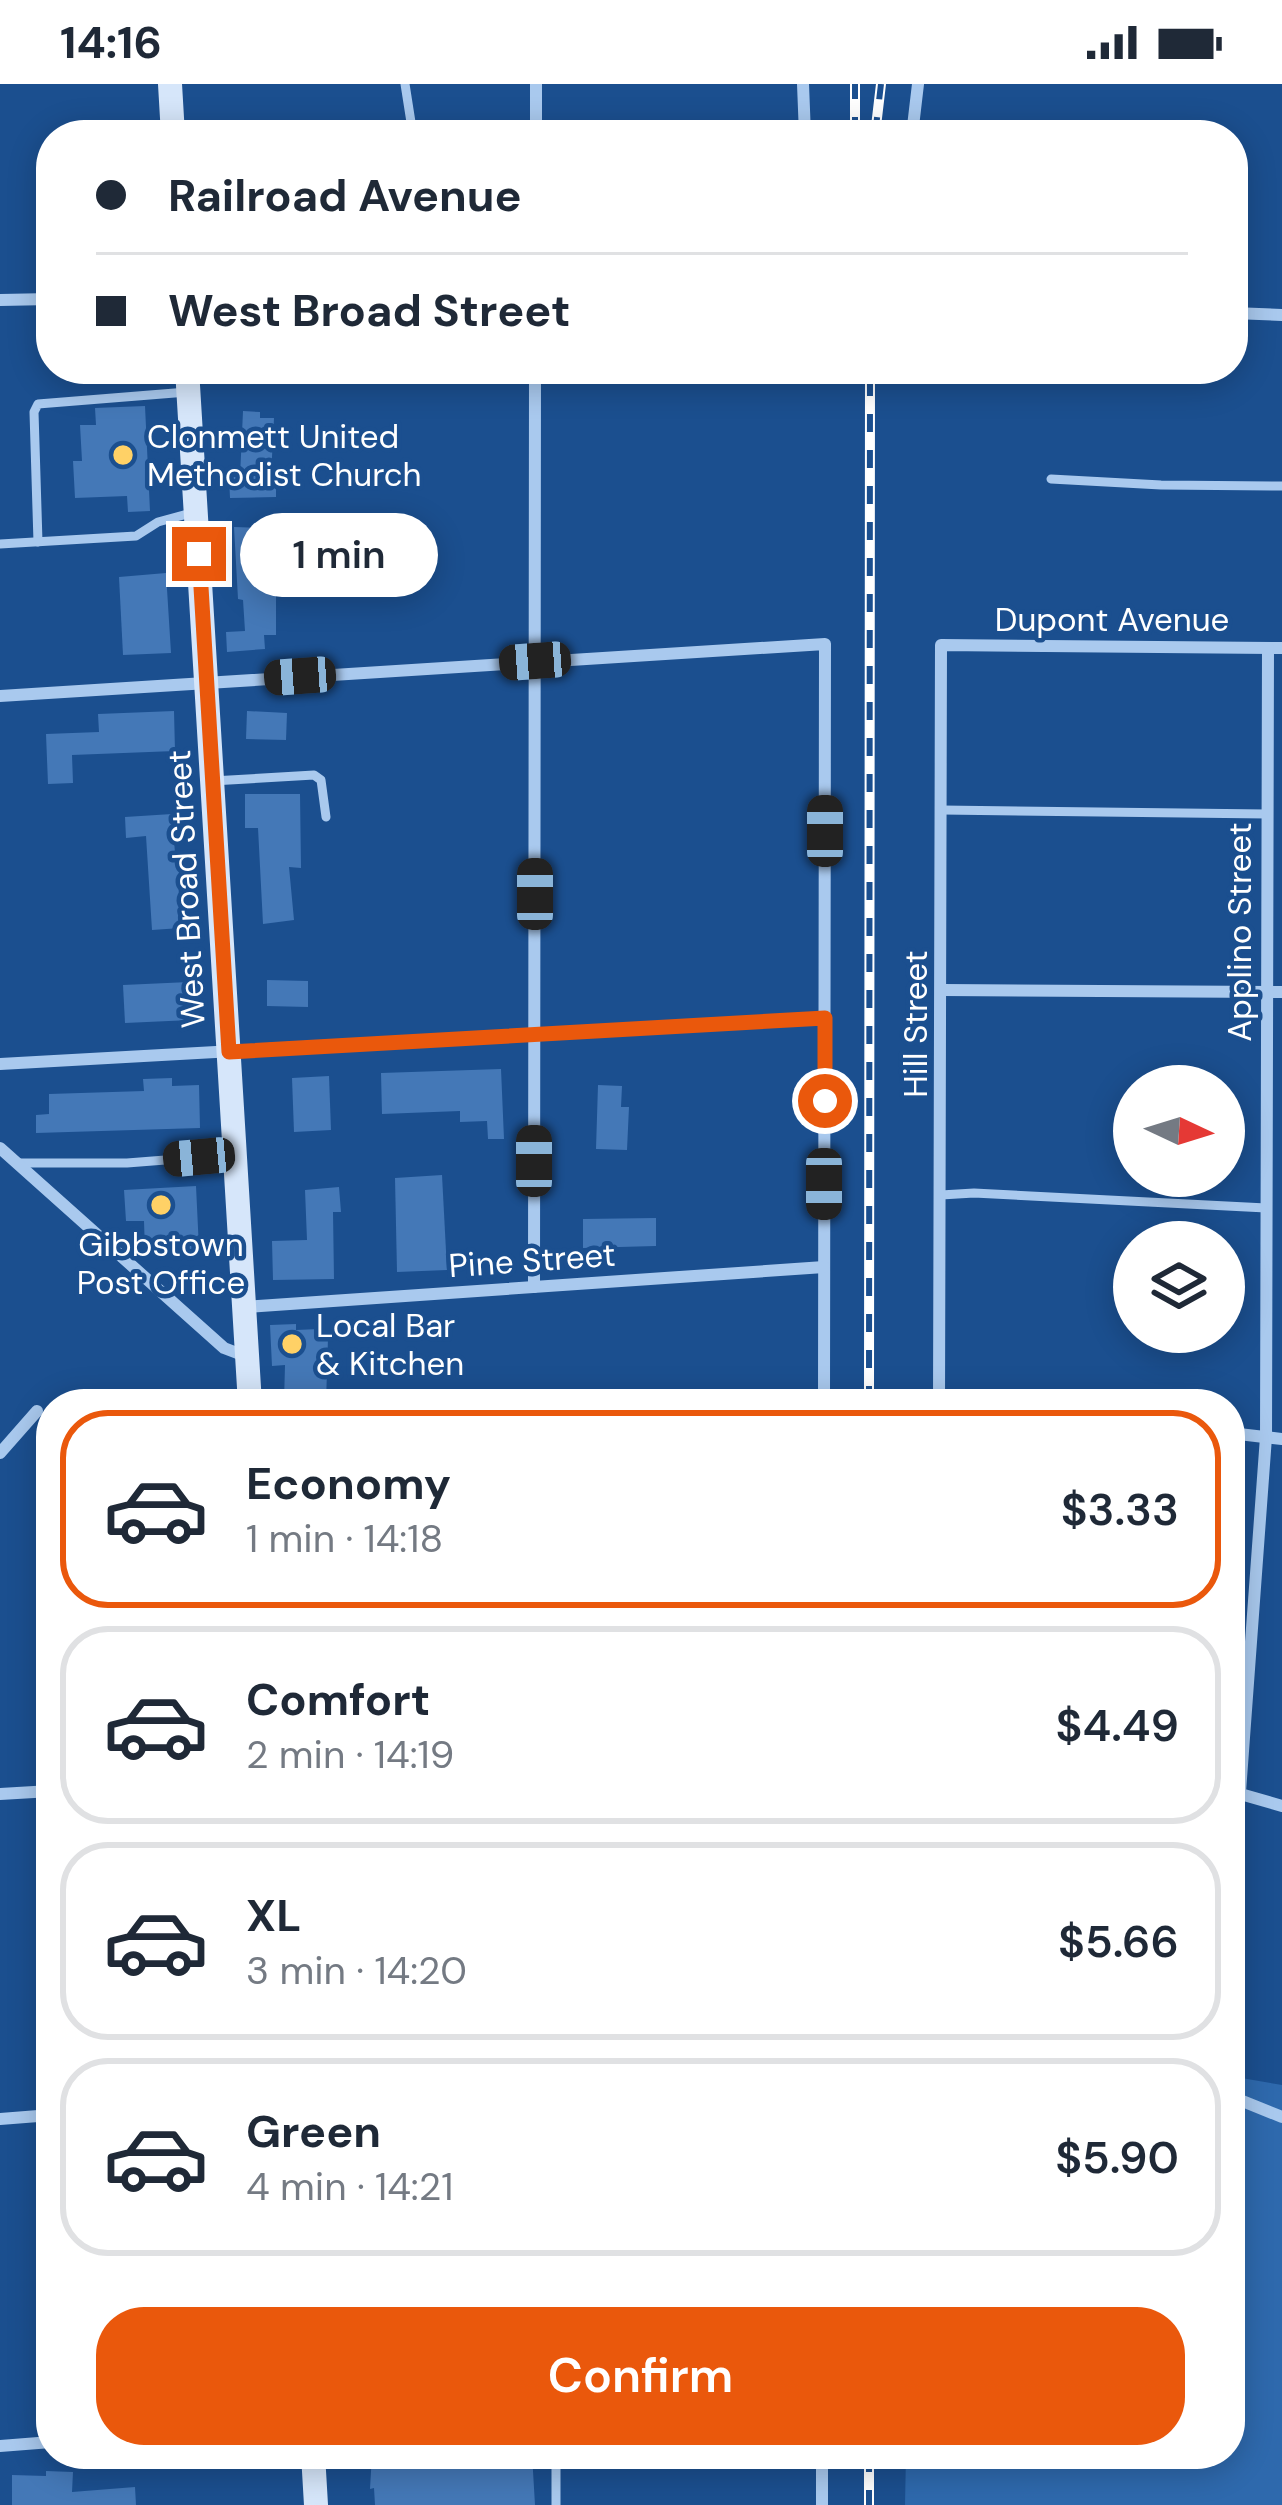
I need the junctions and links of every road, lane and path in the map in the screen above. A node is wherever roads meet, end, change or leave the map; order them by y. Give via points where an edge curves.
1 (170, 84) edge
2 (405, 84) edge
3 (536, 84) edge
4 (803, 84) edge
5 (918, 84) edge
6 (172, 120) edge
7 (408, 120) edge
8 (536, 120) edge
9 (804, 120) edge
10 (914, 120) edge
11 (0, 299) edge
12 (36, 299) edge
13 (1248, 314) edge
14 (1282, 315) edge
15 (163, 384) edge
16 (188, 384) edge
17 (535, 384) edge
18 (1051, 479) dead end
19 (1282, 486) edge
20 (196, 512) junction
21 (38, 542) junction
22 (0, 544) edge
23 (941, 645) joint
24 (1275, 647) edge
25 (535, 661) junction
26 (206, 682) junction
27 (0, 696) edge
28 (212, 782) junction
29 (941, 810) junction
30 (1267, 814) junction
31 (326, 817) dead end
32 (1265, 989) junction
33 (943, 990) junction
34 (1282, 992) edge
35 (825, 1018) junction
36 (535, 1034) junction
37 (229, 1052) junction
38 (0, 1064) edge
39 (0, 1148) edge
40 (235, 1154) junction
41 (16, 1163) junction
42 (941, 1196) junction
43 (1266, 1210) junction
44 (1282, 1213) edge
45 (824, 1267) junction
46 (534, 1287) junction
47 (244, 1307) junction
48 (247, 1356) junction
49 (249, 1389) edge
50 (824, 1389) edge
51 (939, 1389) edge
52 (36, 1413) edge
53 (1245, 1435) edge
54 (1266, 1437) junction
55 (1282, 1439) edge
56 (0, 1453) edge
57 (1245, 1677) edge
58 (36, 1792) edge
59 (0, 1794) edge
60 (1245, 1795) edge
61 (1282, 1806) edge
62 (1245, 2102) edge
63 (36, 2116) edge
64 (1282, 2117) edge
65 (0, 2119) edge
66 (36, 2443) edge
67 (0, 2446) edge
68 (314, 2469) edge
69 (556, 2469) edge
70 (822, 2469) edge
71 (316, 2505) edge
72 (556, 2505) edge
73 (822, 2505) edge

1 - 6 main road
2 - 7 lane
3 - 8 street
4 - 9 street
5 - 10 street
11 - 12 street
13 - 14 street
15 - 21 lane via 38,404
16 - 20 main road, West Broad Street
17 - 25 street
18 - 19 lane
20 - 21 lane via 136,536
20 - 26 main road, West Broad Street
21 - 22 lane
23 - 24 street, Dupont Avenue
23 - 29 street, Hill Street
24 - 30 street, Applino Street
25 - 26 street
25 - 35 street via 825,644
25 - 36 street
26 - 27 street
26 - 28 main road, West Broad Street
28 - 31 lane via 314,775
28 - 37 main road, West Broad Street
29 - 30 lane
29 - 33 street, Hill Street
30 - 32 street, Applino Street
32 - 33 street
32 - 34 street
32 - 43 street, Applino Street
33 - 42 street, Hill Street
35 - 36 street
35 - 45 street
36 - 37 street
36 - 46 street
37 - 38 street
37 - 40 main road, West Broad Street
39 - 41 street
40 - 41 lane
40 - 47 main road, West Broad Street
41 - 48 street via 224,1348
42 - 43 lane
42 - 51 street, Hill Street
43 - 44 lane
43 - 54 street, Applino Street
45 - 46 street, Pine Street
45 - 50 street
46 - 47 street, Pine Street
47 - 48 main road, West Broad Street
48 - 49 main road, West Broad Street
52 - 56 street
53 - 54 street
54 - 55 street
54 - 57 street, Applino Street
58 - 59 street
60 - 61 street
62 - 64 street
63 - 65 street
66 - 67 street
68 - 71 main road
69 - 72 lane
70 - 73 street

